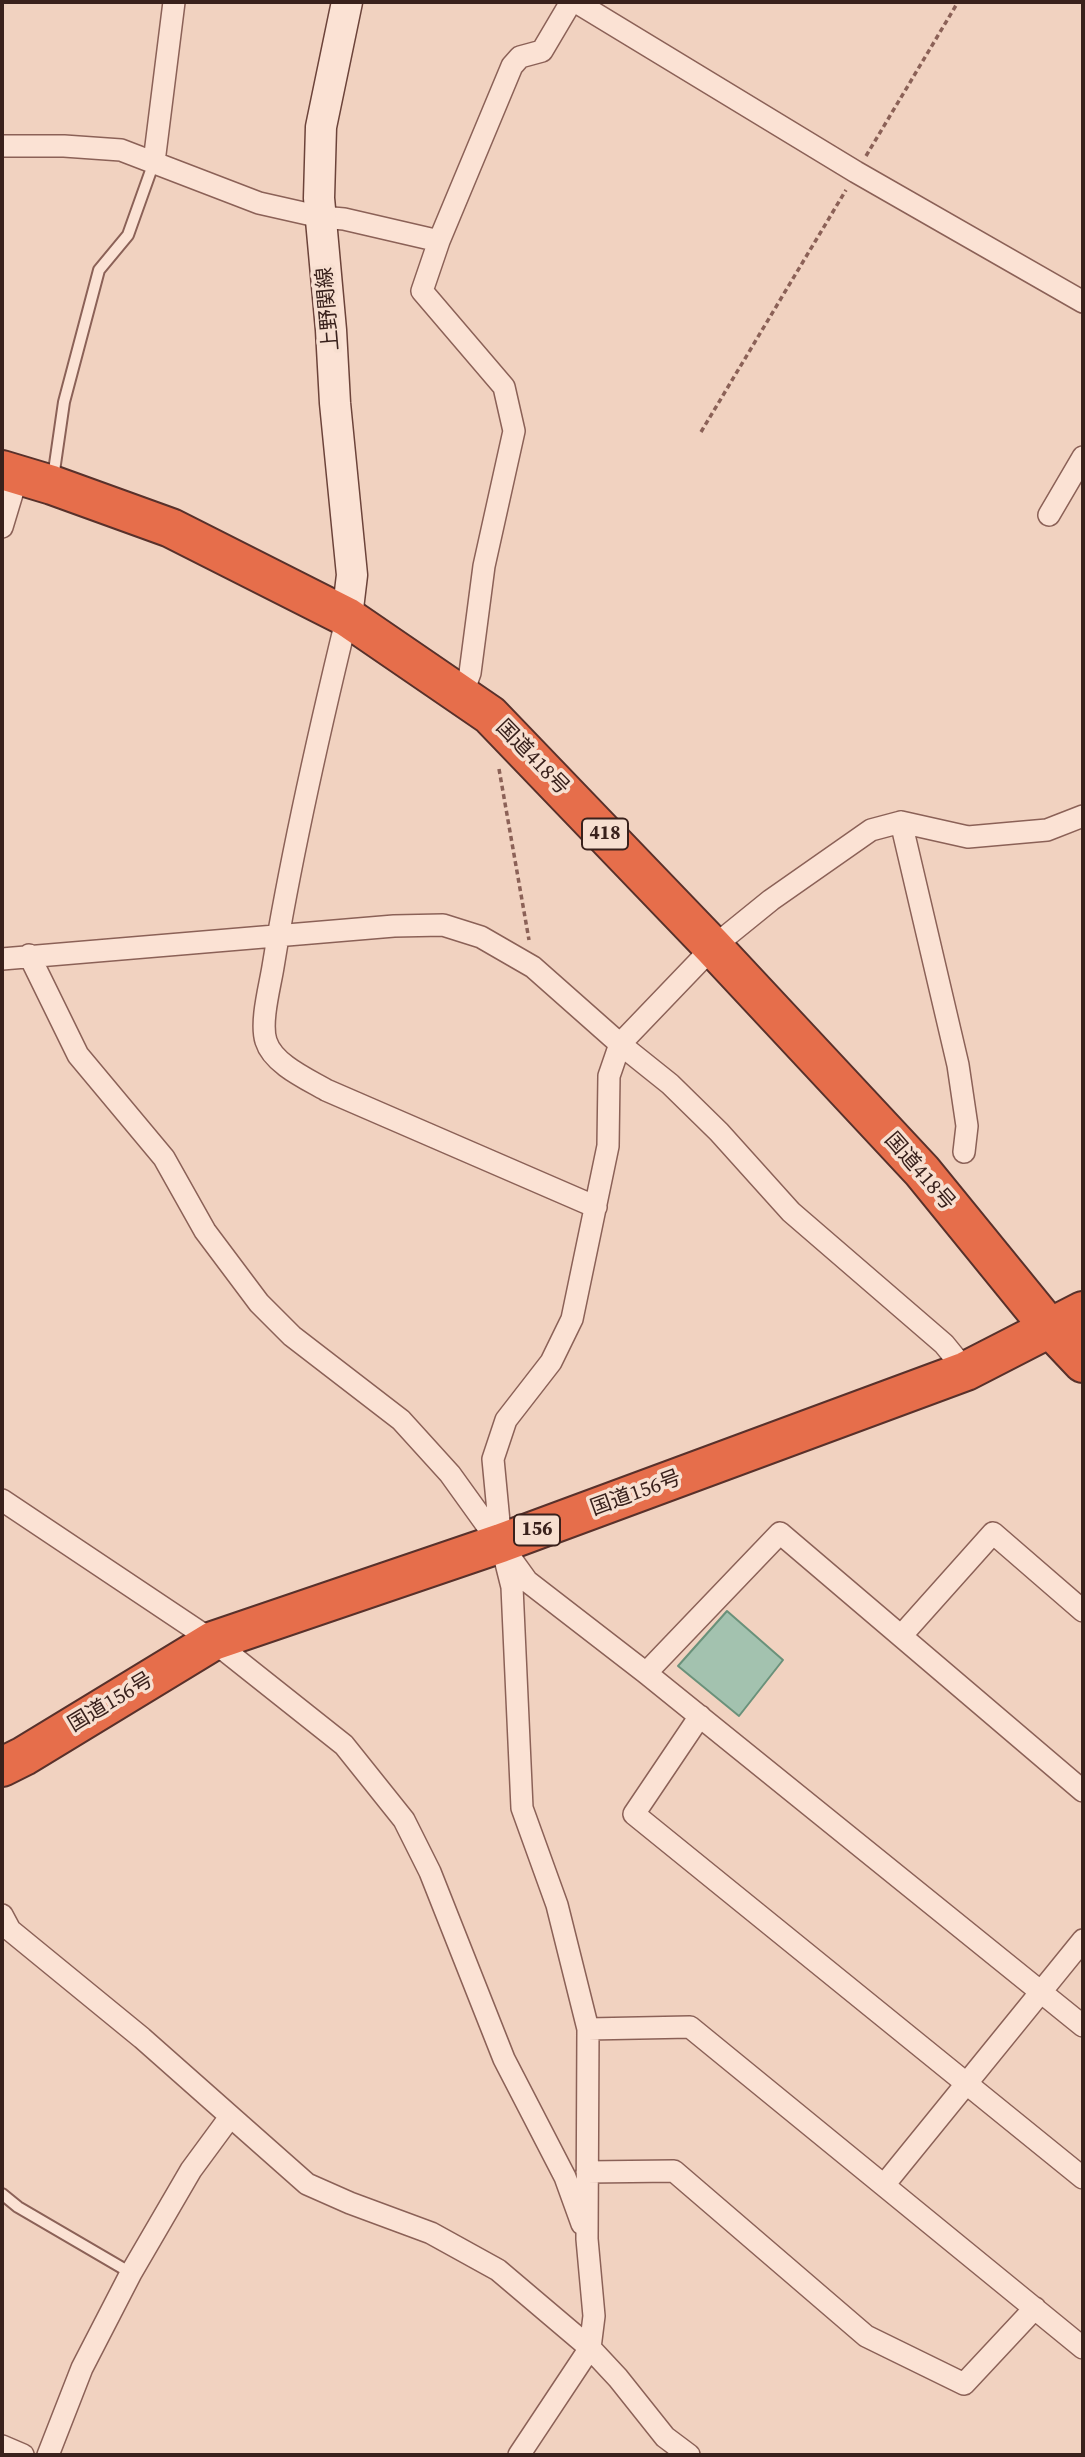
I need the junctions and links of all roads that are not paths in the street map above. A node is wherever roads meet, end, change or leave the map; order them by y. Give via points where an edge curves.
1 (174, 2) edge
2 (347, 2) edge
3 (573, 2) edge
4 (2, 146) edge
5 (154, 162) junction
6 (321, 216) junction
7 (439, 242) junction
8 (1083, 302) edge
9 (1083, 457) edge
10 (24, 476) edge
11 (1049, 515) dead end
12 (2, 527) edge
13 (347, 617) junction
14 (462, 695) junction
15 (1083, 816) edge
16 (901, 822) junction
17 (278, 935) junction
18 (713, 947) junction
19 (29, 956) junction
20 (2, 959) edge
21 (620, 1044) junction
22 (964, 1152) dead end
23 (596, 1207) junction
24 (1083, 1311) edge
25 (1049, 1327) junction
26 (1083, 1363) edge
27 (966, 1371) junction
28 (2, 1500) edge
29 (501, 1544) junction
30 (1083, 1611) edge
31 (901, 1636) junction
32 (213, 1641) junction
33 (646, 1673) junction
34 (700, 1716) junction
35 (2, 1767) edge
36 (1083, 1791) edge
37 (6, 1927) edge
38 (1083, 1940) edge
39 (1041, 1992) junction
40 (1083, 2026) edge
41 (588, 2029) junction
42 (966, 2084) junction
43 (230, 2117) junction
44 (587, 2172) junction
45 (1083, 2178) edge
46 (884, 2185) junction
47 (2, 2194) edge
48 (587, 2239) junction
49 (131, 2273) junction
50 (1035, 2308) junction
51 (590, 2348) junction
52 (1083, 2348) edge
53 (2, 2446) edge
54 (23, 2455) edge
55 (48, 2455) edge
56 (519, 2455) edge
57 (689, 2455) edge

1 - 5 street
2 - 6 main road, 上野関線 via 321,127
3 - 7 street via 542,51 520,57 512,66
3 - 8 street
4 - 5 street via 121,150
5 - 6 street via 259,204
5 - 10 lane via 128,235 99,270 64,402
6 - 7 street
6 - 13 main road, 上野関線 via 352,575
7 - 14 street via 422,291 504,387 514,431 484,566 470,673
9 - 11 street
10 - 12 street
10 - 13 highway, 国道418号 / 418 via 171,528
13 - 14 highway, 国道418号 / 418
13 - 17 street
14 - 18 highway, 国道418号 / 418 via 490,715
15 - 16 street via 1047,830 968,837
16 - 18 street via 871,831 771,900
16 - 22 street via 957,1065 967,1126
17 - 19 street
17 - 21 street via 443,925 481,937 533,967
17 - 23 street via 264,1022 266,1042 284,1065 326,1090
18 - 21 street
18 - 25 highway, 国道418号 / 418 via 922,1171
19 - 20 street
19 - 29 street via 78,1055 164,1158 205,1231 259,1303 292,1336 401,1420 450,1474
21 - 23 street via 609,1076 608,1146
21 - 27 street via 670,1084 791,1212 944,1344
23 - 29 street via 572,1319 551,1362 506,1420 493,1459
24 - 25 highway, 国道156号 / 156
25 - 26 highway, 国道418号 / 418
25 - 27 highway, 国道156号 / 156
27 - 29 highway, 国道156号 / 156
28 - 32 street
29 - 32 highway, 国道156号 / 156
29 - 33 street via 527,1581
29 - 41 street via 512,1587 522,1808 557,1905
30 - 31 street via 993,1533
31 - 33 street via 780,1533
31 - 36 street
32 - 35 highway, 国道156号 / 156
32 - 48 street via 344,1745 404,1821 430,1872 505,2059 565,2177
33 - 34 street
34 - 39 street
34 - 42 street via 634,1814
37 - 43 street
38 - 39 street
39 - 40 street
39 - 42 street
41 - 44 street
41 - 46 street via 690,2027
42 - 45 street
42 - 46 street
43 - 49 street via 191,2170
43 - 51 street via 307,2184 431,2233 498,2270
44 - 48 street
44 - 50 street via 674,2171 866,2336 964,2384
46 - 50 street
47 - 49 lane
48 - 51 street via 594,2316
49 - 55 street via 82,2368
50 - 52 street
51 - 56 street
51 - 57 street via 665,2437
53 - 54 street

